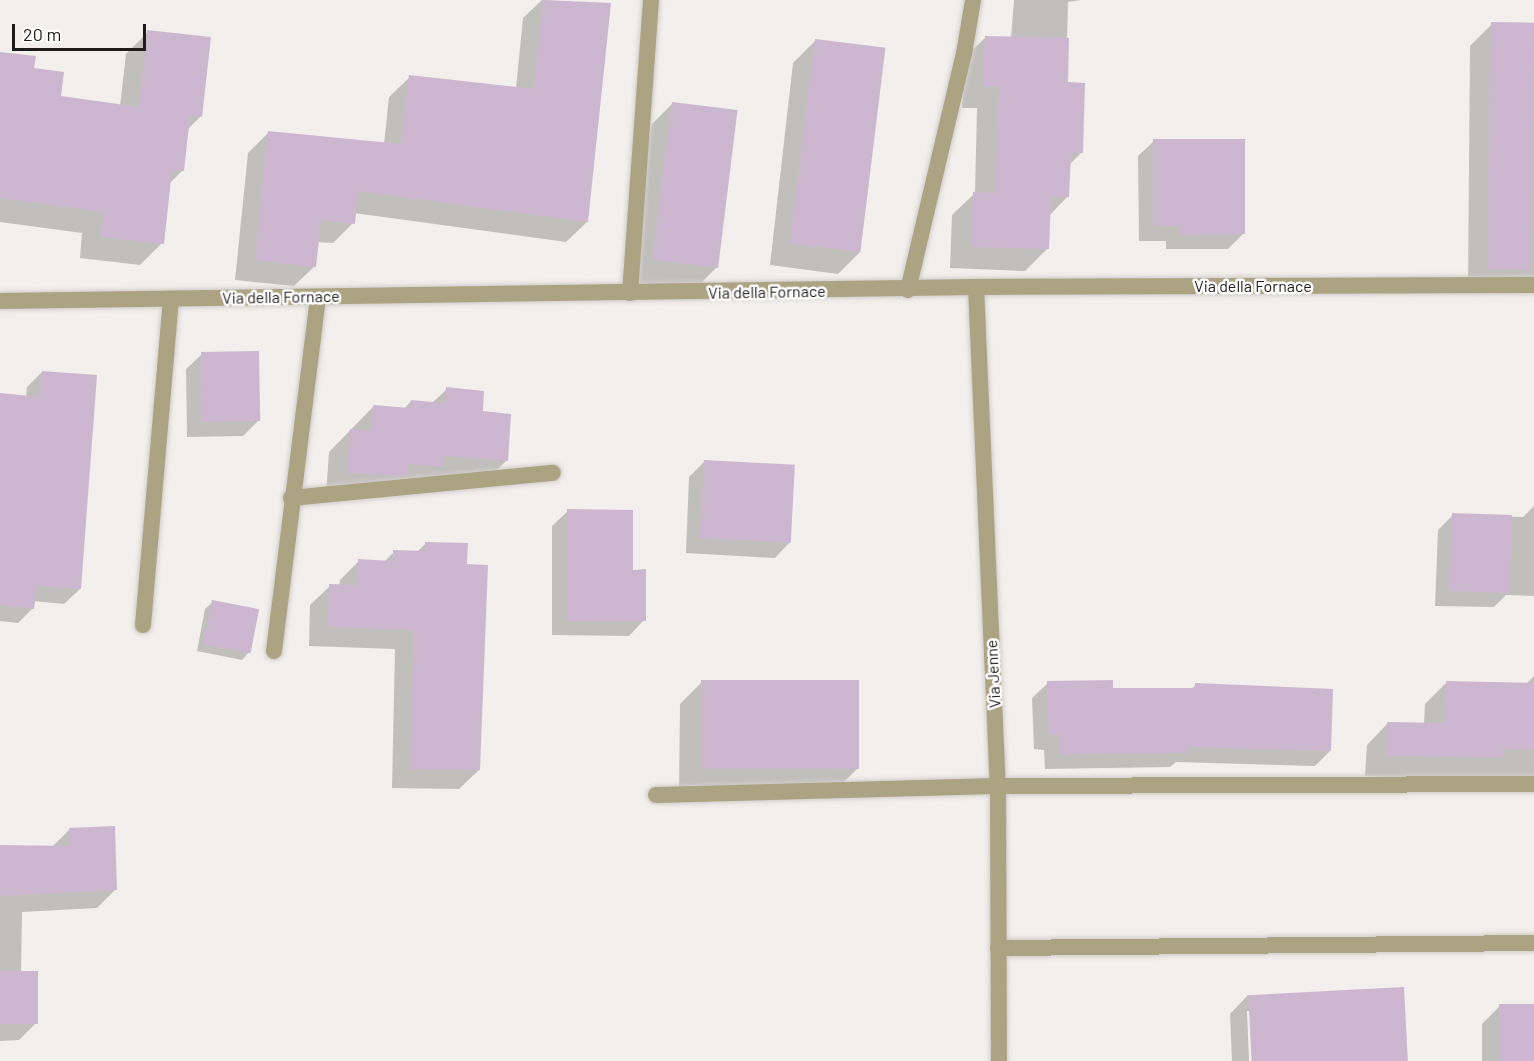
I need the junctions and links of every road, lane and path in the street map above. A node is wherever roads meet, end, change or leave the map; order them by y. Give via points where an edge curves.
1 (651, 0) edge
2 (973, 0) edge
3 (1534, 285) edge
4 (976, 287) junction
5 (908, 290) junction
6 (630, 293) junction
7 (318, 297) junction
8 (171, 299) junction
9 (0, 300) edge
10 (553, 473) dead end
11 (291, 498) junction
12 (143, 625) dead end
13 (274, 651) dead end
14 (1534, 783) edge
15 (998, 786) junction
16 (656, 795) dead end
17 (1534, 943) edge
18 (998, 948) junction
19 (999, 1061) edge

1 - 6 street
2 - 5 street via 964,54
3 - 4 street, Via della Fornace
4 - 5 street, Via della Fornace
4 - 15 street, Via Jenne
5 - 6 street, Via della Fornace
6 - 7 street, Via della Fornace
7 - 8 street, Via della Fornace
7 - 11 street
8 - 9 street, Via della Fornace
8 - 12 street
10 - 11 street
11 - 13 street
14 - 15 street
15 - 16 street
15 - 18 street, Via Jenne
17 - 18 street
18 - 19 street, Via Jenne

